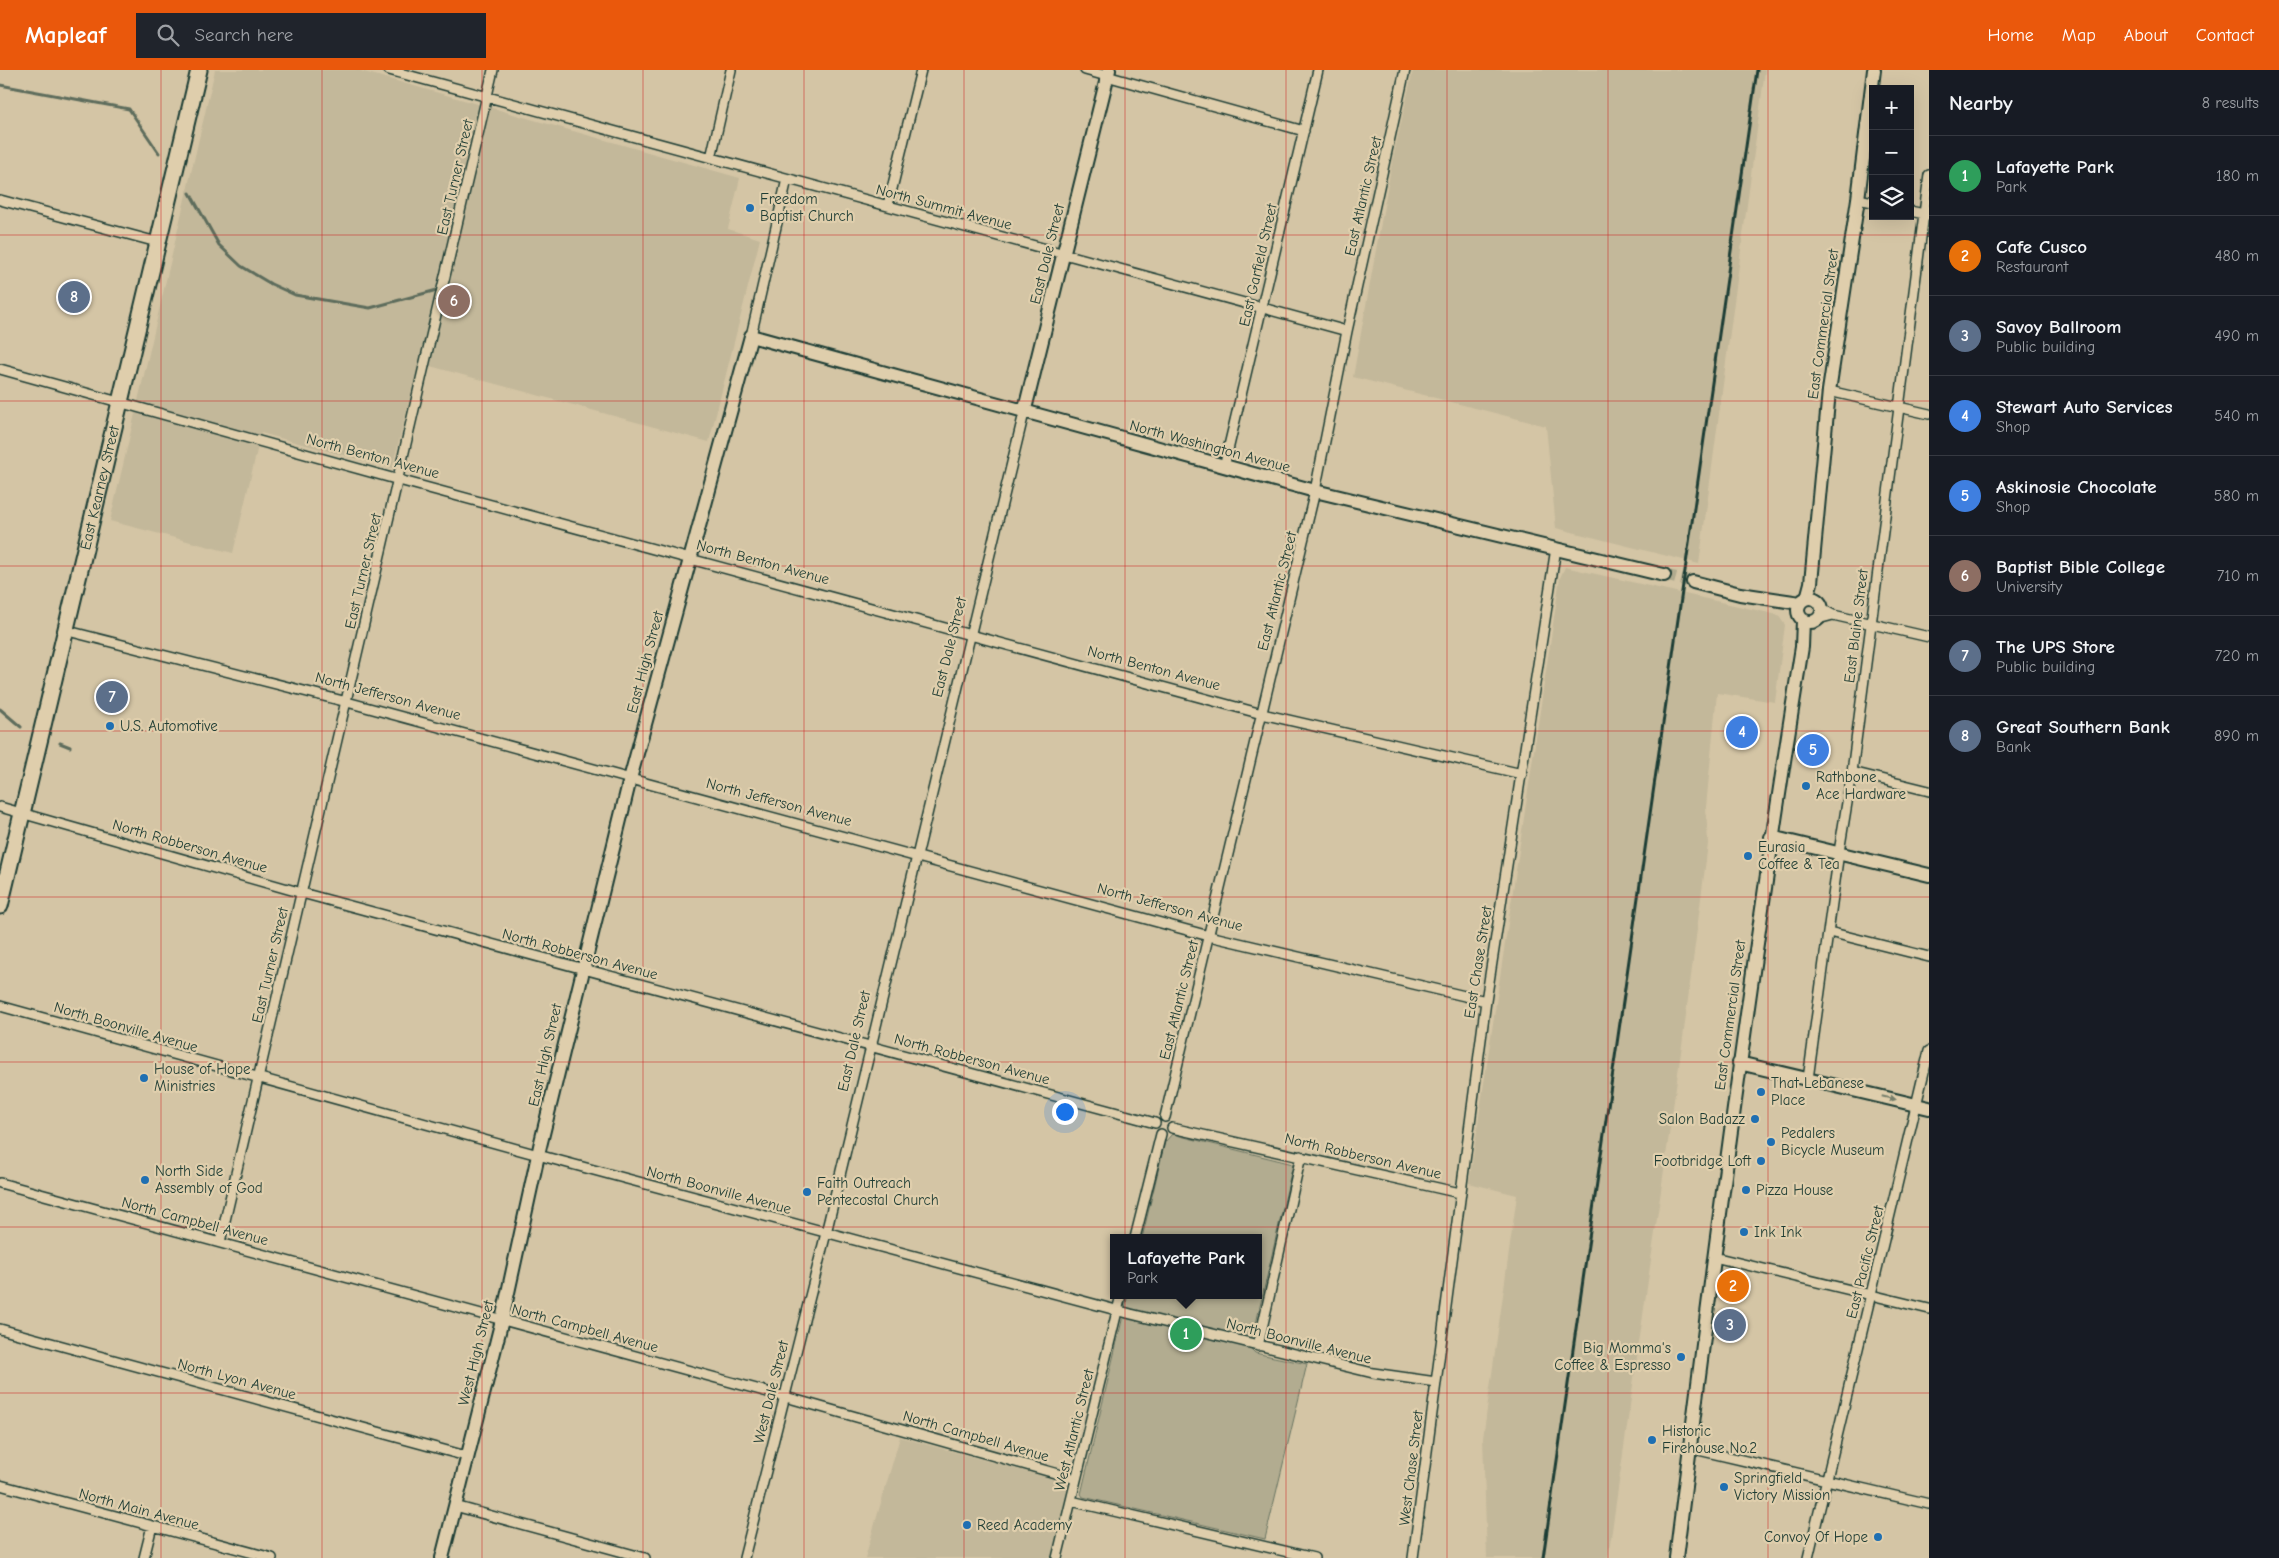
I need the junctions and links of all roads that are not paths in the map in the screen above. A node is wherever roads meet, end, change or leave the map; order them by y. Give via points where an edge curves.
1 (198, 70) edge
2 (389, 70) edge
3 (493, 70) edge
4 (731, 70) edge
5 (921, 70) edge
6 (1085, 70) edge
7 (1318, 70) edge
8 (1405, 70) edge
9 (1874, 70) edge
10 (1108, 73) edge
11 (487, 97) junction
12 (1304, 131) junction
13 (710, 158) junction
14 (1929, 176) edge
15 (787, 179) junction
16 (1858, 199) junction
17 (0, 200) edge
18 (1869, 201) edge
19 (888, 205) junction
20 (1926, 214) edge
21 (157, 242) junction
22 (1064, 254) junction
23 (1262, 310) junction
24 (1347, 331) junction
25 (751, 336) junction
26 (0, 369) edge
27 (1829, 391) junction
28 (118, 402) junction
29 (1898, 407) junction
30 (1024, 413) junction
31 (1929, 414) edge
32 (1224, 467) junction
33 (399, 480) junction
34 (1315, 491) junction
35 (1556, 548) junction
36 (690, 559) junction
37 (1664, 575) tunnel mouth
38 (1693, 582) tunnel mouth
39 (1810, 610) junction
40 (1870, 623) junction
41 (64, 630) junction
42 (969, 634) junction
43 (1929, 637) edge
44 (347, 702) junction
45 (1262, 714) junction
46 (1852, 772) junction
47 (1522, 774) junction
48 (630, 779) junction
49 (1929, 791) edge
50 (0, 807) edge
51 (23, 813) junction
52 (1772, 837) junction
53 (1839, 852) junction
54 (916, 856) junction
55 (1929, 874) edge
56 (302, 892) junction
57 (0, 906) edge
58 (1829, 932) junction
59 (1209, 936) junction
60 (1929, 957) edge
61 (582, 969) junction
62 (1486, 1001) junction
63 (0, 1006) edge
64 (870, 1046) junction
65 (1929, 1051) edge
66 (1739, 1063) junction
67 (258, 1078) junction
68 (1808, 1079) junction
69 (1923, 1107) edge
70 (1165, 1117) junction
71 (1155, 1123) junction
72 (1172, 1128) junction
73 (1161, 1134) junction
74 (538, 1155) junction
75 (1301, 1156) junction
76 (0, 1183) edge
77 (1460, 1192) junction
78 (826, 1233) junction
79 (1136, 1234) edge
80 (220, 1242) junction
81 (1714, 1257) junction
82 (1871, 1295) junction
83 (1120, 1299) edge
84 (1119, 1309) junction
85 (1929, 1309) edge
86 (502, 1320) junction
87 (0, 1329) edge
88 (1258, 1346) junction
89 (1436, 1382) junction
90 (784, 1396) junction
91 (1690, 1448) junction
92 (466, 1456) junction
93 (1076, 1479) junction
94 (1827, 1479) junction
95 (0, 1485) edge
96 (1071, 1502) junction
97 (1929, 1504) edge
98 (454, 1506) junction
99 (152, 1526) junction
100 (144, 1558) edge
101 (272, 1558) edge
102 (442, 1558) edge
103 (645, 1558) edge
104 (744, 1558) edge
105 (1057, 1558) edge
106 (1314, 1558) edge
107 (1414, 1558) edge
108 (1676, 1558) edge
109 (1808, 1558) edge

1 - 21 main road, East Kearney Street
2 - 11 street, North Summit Avenue
3 - 11 street, East Turner Street
4 - 13 street
5 - 19 street
6 - 10 street
7 - 12 street, East Garfield Street
8 - 24 street, East Atlantic Street
9 - 16 street, East Commercial Street
10 - 12 street
10 - 22 street, East Dale Street
11 - 13 street, North Summit Avenue
11 - 33 street, East Turner Street
12 - 23 street, East Garfield Street
13 - 15 street, North Summit Avenue
14 - 20 street, East Blaine Street
15 - 19 street, North Summit Avenue
15 - 25 street, East High Street
16 - 18 street
16 - 27 street, East Commercial Street
17 - 21 street
19 - 22 street, North Summit Avenue
20 - 29 street, East Blaine Street
21 - 28 main road, East Kearney Street
22 - 23 street, North Summit Avenue
22 - 30 street, East Dale Street
23 - 24 street, North Summit Avenue
23 - 32 street, East Garfield Street
24 - 34 street, East Atlantic Street
25 - 30 street, North Washington Avenue
25 - 36 street, East High Street
26 - 28 street, North Benton Avenue
27 - 29 street
27 - 39 street, East Commercial Street
28 - 33 street, North Benton Avenue
28 - 41 main road, East Kearney Street
29 - 31 street
29 - 40 street, East Blaine Street
30 - 32 street, North Washington Avenue
30 - 42 street, East Dale Street
32 - 34 street, North Washington Avenue
33 - 36 street, North Benton Avenue
33 - 44 street, East Turner Street
34 - 35 street, North Washington Avenue
34 - 45 street, East Atlantic Street
35 - 37 street, North Washington Avenue
35 - 47 street, East Chase Street
36 - 42 street, North Benton Avenue
36 - 48 street, East High Street
38 - 39 street
39 - 40 street
39 - 52 street, East Commercial Street
40 - 43 street
40 - 46 street, East Blaine Street
41 - 44 street, North Jefferson Avenue
41 - 51 main road, East Kearney Street
42 - 45 street, North Benton Avenue
42 - 54 street, East Dale Street
44 - 48 street, North Jefferson Avenue
44 - 56 street, East Turner Street
45 - 47 street, North Benton Avenue
45 - 59 street, East Atlantic Street
46 - 49 street
46 - 53 street, East Blaine Street
47 - 62 street, East Chase Street
48 - 54 street, North Jefferson Avenue
48 - 61 street, East High Street
50 - 51 street, North Robberson Avenue
51 - 56 street, North Robberson Avenue
51 - 57 main road, East Kearney Street
52 - 53 street
52 - 66 street, East Commercial Street
53 - 55 street
53 - 58 street, East Blaine Street
54 - 59 street, North Jefferson Avenue
54 - 64 street, East Dale Street
56 - 61 street, North Robberson Avenue
56 - 67 street, East Turner Street
58 - 60 street
58 - 68 street, East Blaine Street
59 - 62 street, North Jefferson Avenue
59 - 70 street, East Atlantic Street
61 - 64 street, North Robberson Avenue
61 - 74 street, East High Street
62 - 77 street, East Chase Street
63 - 67 street, North Boonville Avenue
64 - 71 street, North Robberson Avenue
64 - 78 street, East Dale Street
65 - 69 street, East Pacific Street
66 - 68 street
66 - 81 street, East Commercial Street
67 - 74 street, North Boonville Avenue
67 - 80 street, East Turner Street
68 -> 69 street
69 - 82 street, East Pacific Street
70 - 71 street via 1158,1118
70 - 72 street via 1171,1121
71 - 73 street via 1155,1129
72 - 73 street
72 - 75 street, North Robberson Avenue
73 - 79 street
74 - 78 street, North Boonville Avenue
74 - 86 street, West High Street
75 - 77 street, North Robberson Avenue
75 - 88 street
76 - 80 street, North Campbell Avenue
77 - 89 street, East Chase Street
78 - 84 street, North Boonville Avenue
78 - 90 street, West Dale Street
80 - 86 street, North Campbell Avenue
81 - 82 street
81 - 91 street, East Commercial Street
82 - 85 street
82 - 94 street, East Pacific Street
83 - 84 street
84 - 88 street, North Boonville Avenue
84 - 93 street, West Atlantic Street
86 - 90 street, North Campbell Avenue
86 - 92 street, West High Street
87 - 92 street, North Lyon Avenue
88 - 89 street, North Boonville Avenue via 1373,1373
89 - 107 street, West Chase Street
90 - 93 street, North Campbell Avenue
90 - 104 street, West Dale Street
91 - 94 street
91 - 108 street, East Commercial Street
92 - 98 street, West High Street
93 - 96 street, West Atlantic Street
94 - 97 street
94 - 109 street, East Pacific Street
95 - 99 street, North Main Avenue
96 - 105 street, West Atlantic Street
96 - 106 street
98 - 102 street, West High Street
98 - 103 street
99 - 100 street
99 - 101 street, North Main Avenue

